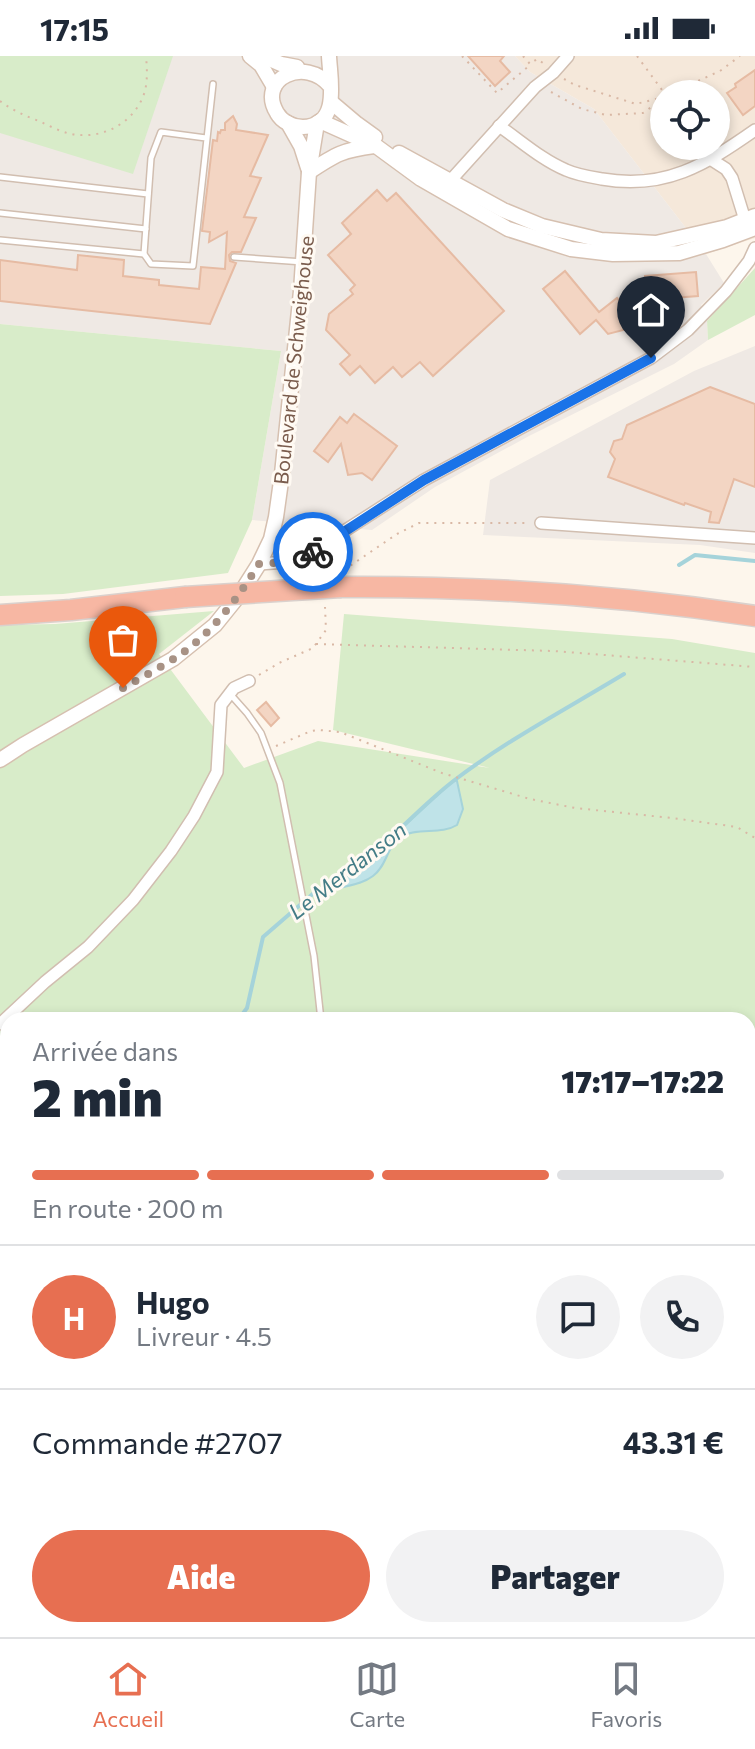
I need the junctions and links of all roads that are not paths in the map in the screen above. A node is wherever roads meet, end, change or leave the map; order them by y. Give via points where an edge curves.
1 (250, 56) edge
2 (263, 56) edge
3 (329, 56) edge
4 (568, 56) edge
5 (306, 63) edge
6 (213, 84) dead end
7 (330, 86) junction
8 (274, 87) junction
9 (331, 102) junction
10 (318, 122) junction
11 (288, 123) junction
12 (499, 126) junction
13 (755, 130) edge
14 (206, 138) junction
15 (376, 146) junction
16 (730, 147) edge
17 (712, 160) joint
18 (309, 172) junction
19 (0, 177) edge
20 (450, 181) junction
21 (148, 194) junction
22 (0, 213) edge
23 (752, 222) edge
24 (146, 229) junction
25 (0, 240) edge
26 (755, 248) edge
27 (144, 254) junction
28 (234, 257) dead end
29 (304, 262) junction
30 (541, 523) dead end
31 (755, 538) edge
32 (271, 539) junction
33 (332, 540) junction
34 (259, 564) junction
35 (0, 615) edge
36 (755, 616) edge
37 (249, 681) dead end
38 (230, 693) junction
39 (0, 760) edge
40 (13, 1012) edge
41 (320, 1012) edge

1 - 8 main road
2 - 5 main road via 281,64
3 - 7 main road
4 - 12 street
5 - 7 main road
5 - 8 main road via 283,73
6 - 14 lane
7 - 9 main road
8 - 11 main road via 276,112
9 - 10 main road
9 - 20 main road via 409,160
10 - 11 main road via 302,127
10 - 15 main road
10 - 18 main road, Boulevard de Schweighouse
11 - 18 main road, Boulevard de Schweighouse
12 - 17 street via 567,170 623,183 650,182
12 - 20 street
13 - 16 street
14 - 21 lane via 161,132 151,158
14 - 27 lane via 193,266 151,264
15 - 18 main road via 346,150
15 - 23 main road via 508,229 571,249 679,253 723,240
17 - 23 street via 732,178
18 - 29 main road, Boulevard de Schweighouse
19 - 21 lane
20 - 23 main road via 542,226 601,240 656,243
21 - 24 lane
22 - 24 lane
24 - 27 lane
25 - 27 lane
26 - 33 street via 726,291 651,358 424,480
28 - 29 lane
29 - 32 main road, Boulevard de Schweighouse
30 - 31 street
32 - 33 street via 292,549
32 - 34 main road, Boulevard de Schweighouse
33 - 34 street via 287,562
34 - 39 main road, Boulevard de Schweighouse via 215,625 173,659
35 - 36 highway, bridge via 341,587 438,587
37 - 38 street
38 - 40 street via 221,705 217,772 171,851 88,947
38 - 41 lane via 261,733 280,783

